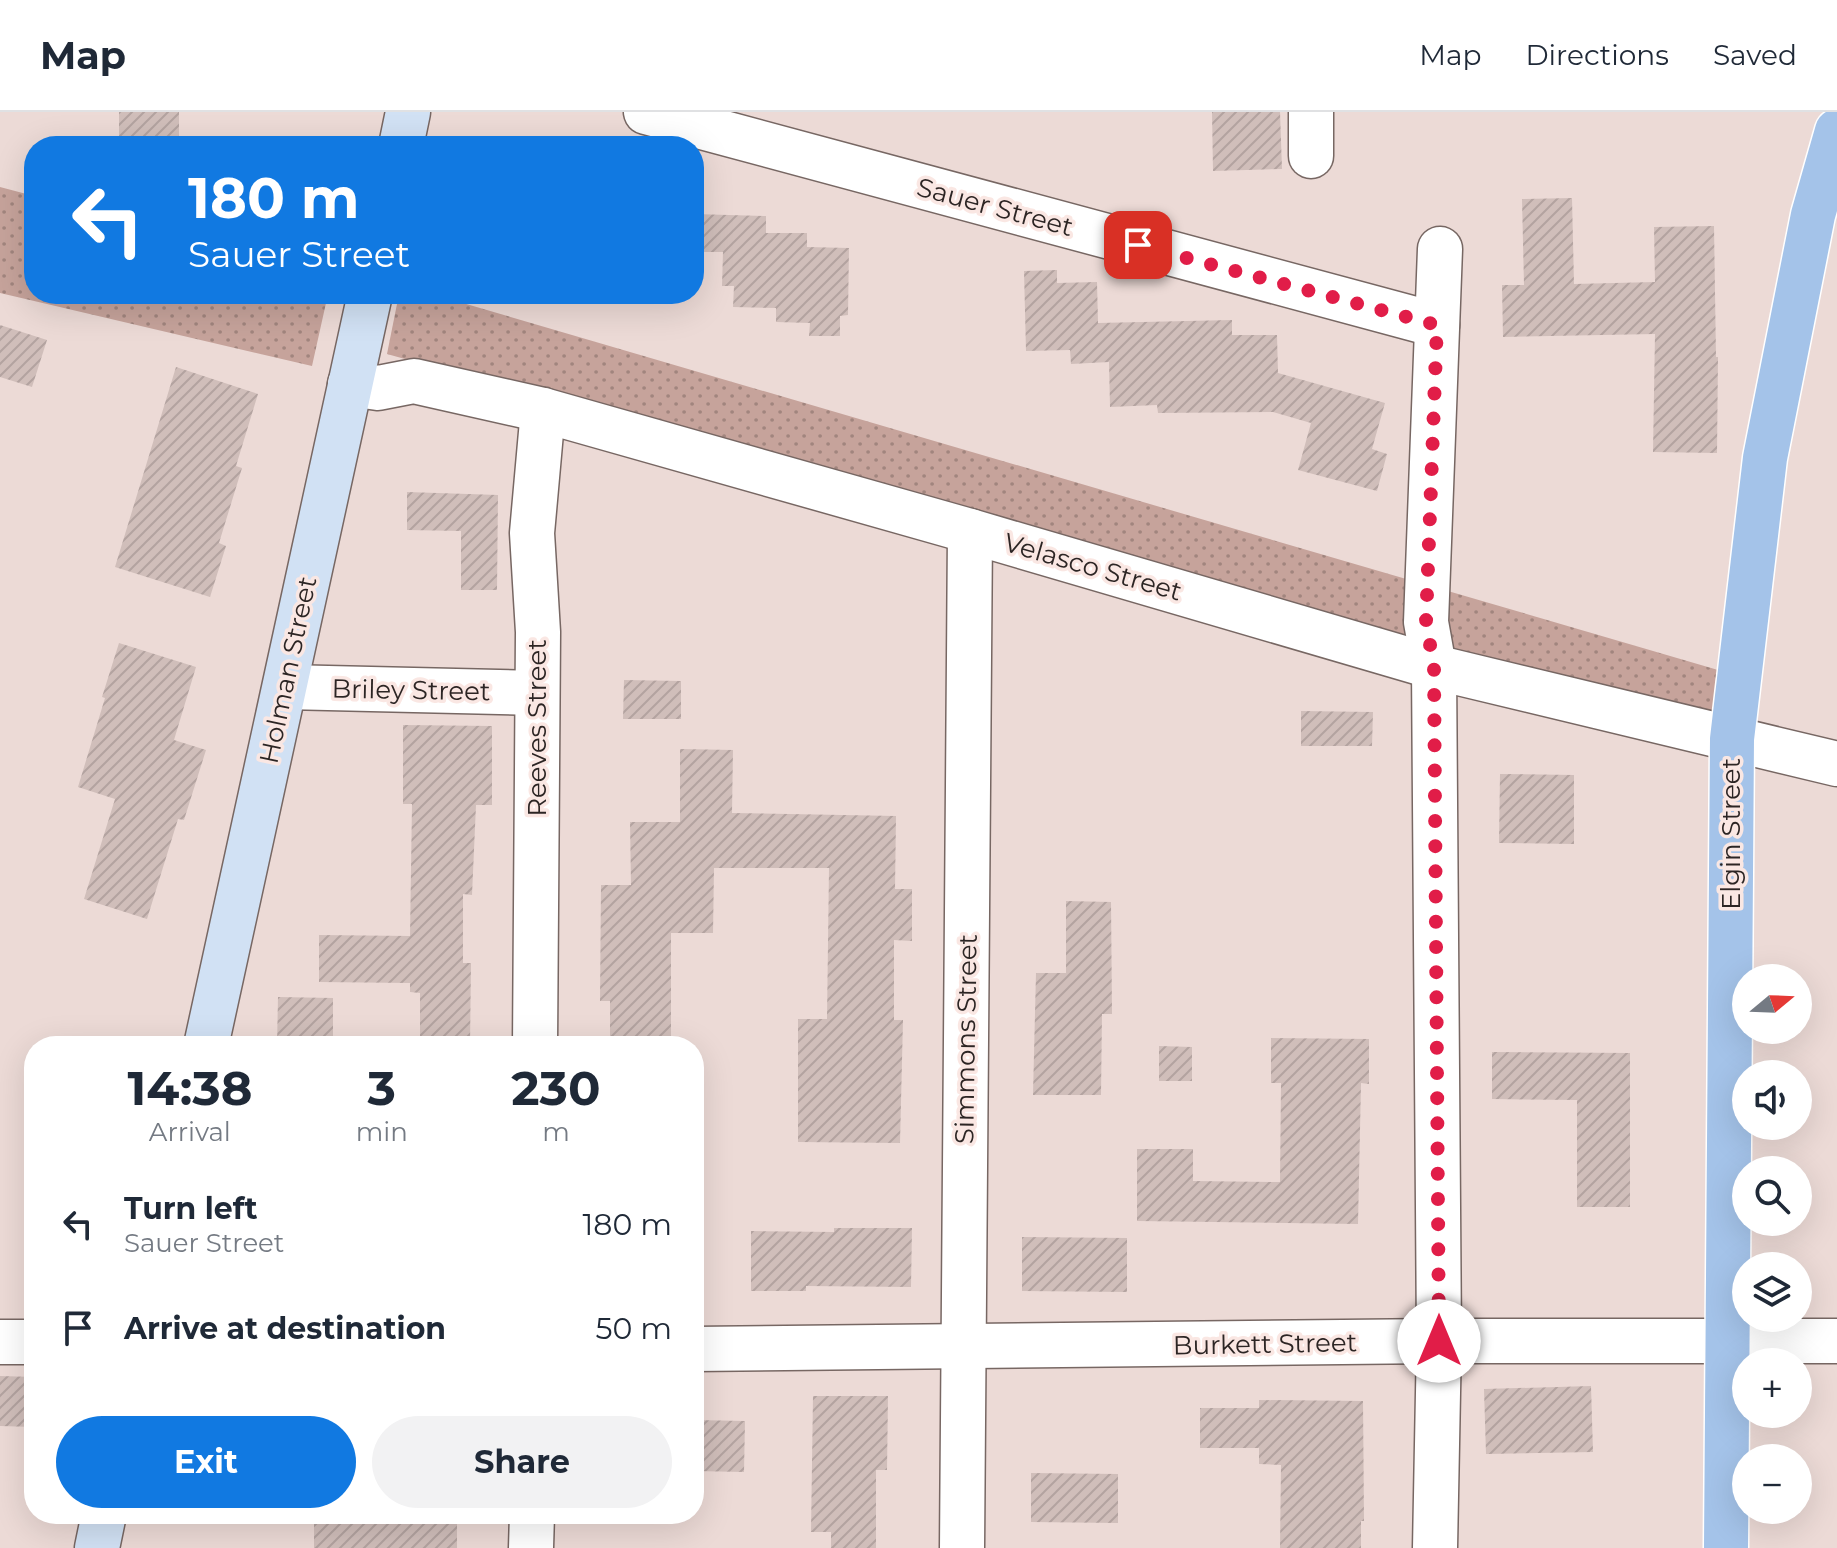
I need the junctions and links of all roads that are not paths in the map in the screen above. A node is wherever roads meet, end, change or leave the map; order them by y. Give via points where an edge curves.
1 (408, 112) edge
2 (646, 112) edge
3 (1311, 112) edge
4 (1837, 131) edge
5 (403, 136) edge
6 (1311, 156) dead end
7 (1828, 194) edge
8 (1440, 249) dead end
9 (368, 304) edge
10 (1437, 325) junction
11 (350, 384) junction
12 (543, 410) junction
13 (970, 531) junction
14 (1434, 667) junction
15 (285, 687) junction
16 (537, 693) junction
17 (1732, 739) junction
18 (1837, 764) edge
19 (208, 1036) edge
20 (535, 1036) edge
21 (1439, 1341) junction
22 (1837, 1341) edge
23 (0, 1342) edge
24 (24, 1342) edge
25 (1727, 1342) junction
26 (963, 1348) junction
27 (704, 1349) edge
28 (102, 1524) edge
29 (532, 1524) edge
30 (97, 1548) edge
31 (531, 1548) edge
32 (962, 1548) edge
33 (1435, 1548) edge
34 (1726, 1548) edge

1 - 5 street
2 - 10 street, Sauer Street
3 - 6 street
4 - 7 main road, Elgin Street
7 - 17 main road, Elgin Street via 1765,458
8 - 10 street
9 - 11 street, Holman Street
10 - 14 street via 1426,622
11 - 12 street, Velasco Street via 378,388 414,381
11 - 15 street, Holman Street
12 - 13 street, Velasco Street
12 - 16 street, Reeves Street via 532,533
13 - 14 street, Velasco Street
13 - 26 street, Simmons Street
14 - 17 street, Velasco Street
14 - 21 street
15 - 16 street, Briley Street
15 - 19 street, Holman Street
16 - 20 street, Reeves Street
17 - 18 street, Velasco Street
17 - 25 main road, Elgin Street
21 - 25 street, Burkett Street
21 - 26 street, Burkett Street
21 - 33 street
22 - 25 street, Burkett Street
23 - 24 street
25 - 34 main road, Elgin Street
26 - 27 street, Burkett Street
26 - 32 street, Simmons Street
28 - 30 street
29 - 31 street

